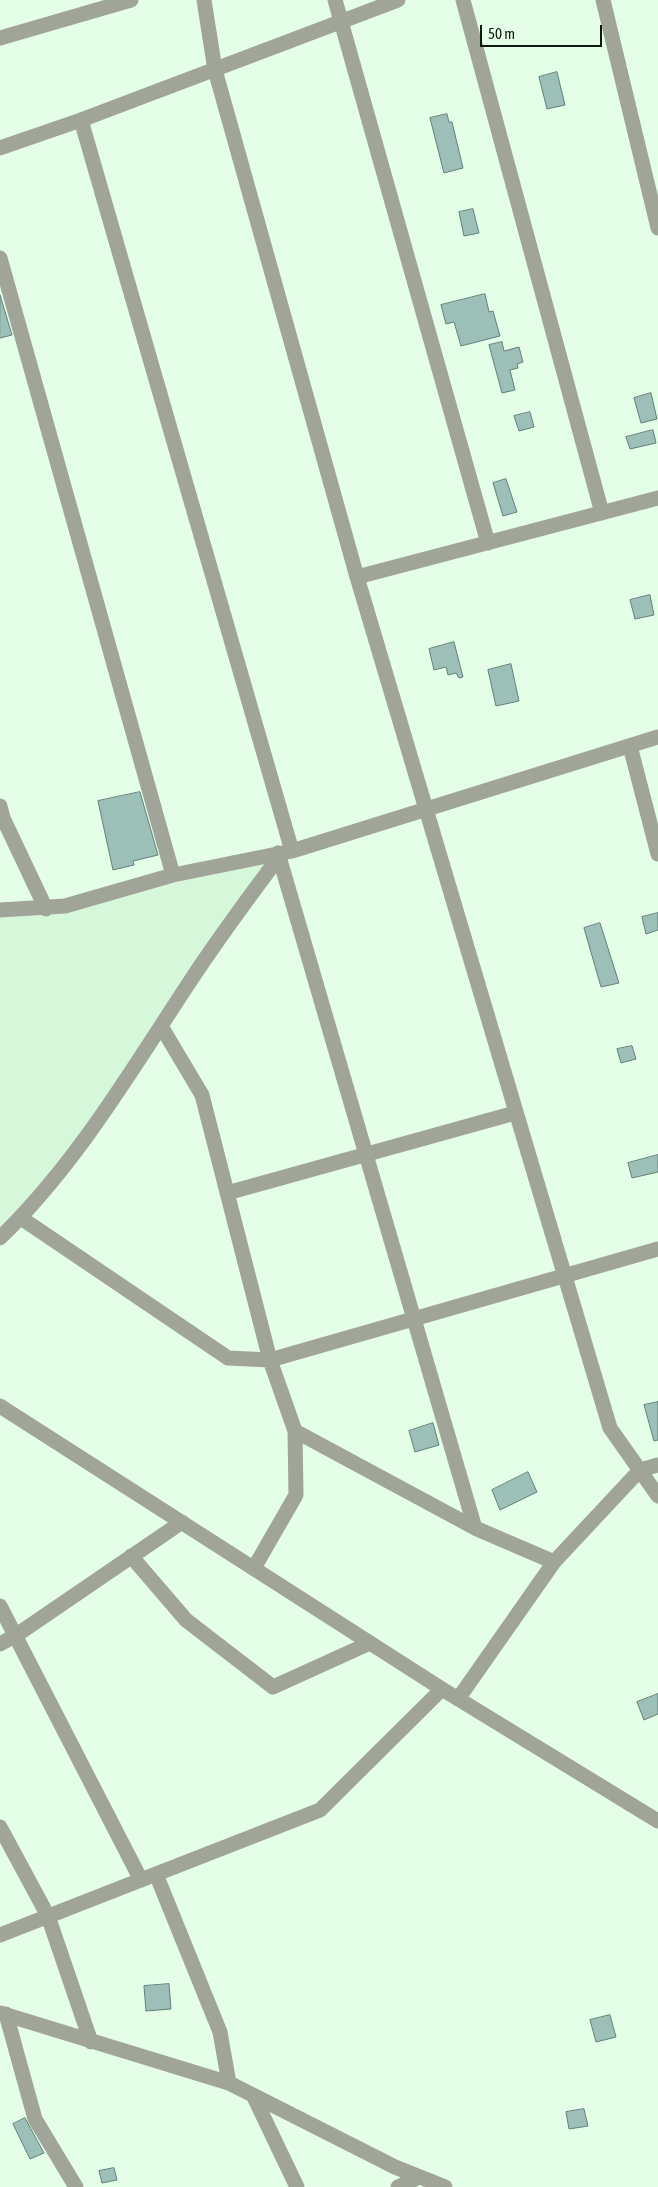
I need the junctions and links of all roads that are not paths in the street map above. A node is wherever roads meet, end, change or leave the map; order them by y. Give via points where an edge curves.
1 (131, 0) edge
2 (204, 0) edge
3 (336, 0) edge
4 (398, 0) edge
5 (463, 0) edge
6 (603, 0) edge
7 (340, 22) junction
8 (0, 38) edge
9 (215, 70) junction
10 (81, 120) junction
11 (0, 148) edge
12 (658, 228) edge
13 (1, 266) edge
14 (658, 498) edge
15 (602, 512) junction
16 (488, 543) junction
17 (357, 577) junction
18 (658, 737) edge
19 (630, 746) junction
20 (0, 806) edge
21 (425, 811) junction
22 (285, 852) junction
23 (658, 854) edge
24 (173, 875) junction
25 (46, 909) junction
26 (0, 910) edge
27 (161, 1026) junction
28 (515, 1113) junction
29 (368, 1154) junction
30 (227, 1193) junction
31 (21, 1218) junction
32 (0, 1238) edge
33 (658, 1249) edge
34 (563, 1276) junction
35 (413, 1319) junction
36 (270, 1360) junction
37 (0, 1406) edge
38 (295, 1431) junction
39 (658, 1465) edge
40 (640, 1470) junction
41 (658, 1496) edge
42 (182, 1522) junction
43 (475, 1528) junction
44 (132, 1556) junction
45 (554, 1562) junction
46 (254, 1568) junction
47 (0, 1606) edge
48 (15, 1636) junction
49 (370, 1643) junction
50 (0, 1644) edge
51 (442, 1689) junction
52 (458, 1700) junction
53 (658, 1821) edge
54 (0, 1826) edge
55 (156, 1874) junction
56 (141, 1880) junction
57 (48, 1916) junction
58 (0, 1935) edge
59 (3, 2013) edge
60 (92, 2042) junction
61 (228, 2083) junction
62 (253, 2095) junction
63 (419, 2177) junction
64 (76, 2187) edge
65 (297, 2187) edge
66 (398, 2187) edge
67 (445, 2187) edge

1 - 8 street
2 - 9 street
3 - 7 street
4 - 7 street
5 - 15 street
6 - 12 street
7 - 9 street
7 - 16 street
9 - 10 street
9 - 17 street
10 - 11 street
10 - 22 street
13 - 24 street
14 - 15 street
15 - 16 street
16 - 17 street
17 - 21 street
18 - 19 street
19 - 21 street
19 - 23 street
20 - 25 street
21 - 22 street
21 - 28 street
22 - 24 street
22 - 27 street
22 - 29 street
24 - 25 street
25 - 26 street
27 - 30 street via 202,1095
27 - 31 street via 98,1124
28 - 29 street
28 - 34 street
29 - 30 street
29 - 35 street
30 - 36 street
31 - 32 street
31 - 36 street via 228,1358
33 - 34 street
34 - 35 street
34 - 40 street via 610,1428
35 - 36 street
35 - 43 street
36 - 38 street
37 - 42 street
38 - 43 street
38 - 46 street via 296,1495
39 - 40 street
40 - 41 street
40 - 45 street
42 - 44 street
42 - 46 street
43 - 45 street
44 - 48 street
44 - 49 street via 186,1620 273,1687
45 - 52 street
46 - 49 street
47 - 48 street
48 - 50 street
48 - 56 street
49 - 51 street
51 - 52 street
51 - 55 street via 320,1810
52 - 53 street
54 - 57 street
55 - 56 street
55 - 61 street via 220,2032
56 - 57 street
57 - 58 street
57 - 60 street
59 - 60 street
59 - 64 street via 35,2119
60 - 61 street
61 - 62 street
62 - 63 street
62 - 65 street
63 - 66 street
63 - 67 street

